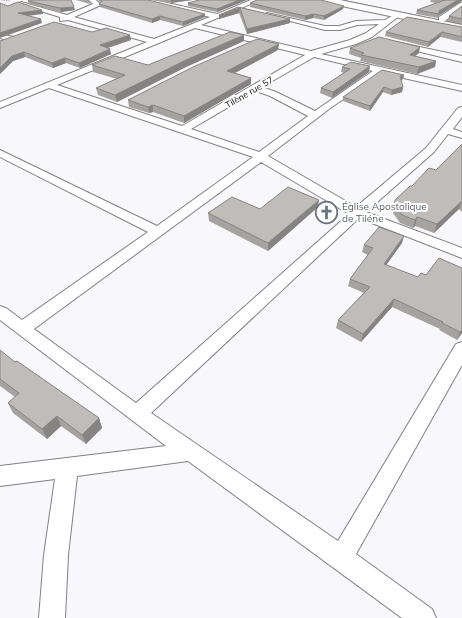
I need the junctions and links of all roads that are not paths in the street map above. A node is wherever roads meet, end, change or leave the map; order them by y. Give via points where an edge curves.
1 (26, 0) edge
2 (92, 0) edge
3 (145, 0) edge
4 (327, 0) edge
5 (348, 0) edge
6 (194, 2) edge
7 (238, 4) edge
8 (462, 4) edge
9 (172, 6) junction
10 (254, 6) edge
11 (216, 16) junction
12 (397, 16) junction
13 (67, 17) junction
14 (442, 19) junction
15 (389, 22) junction
16 (56, 23) edge
17 (462, 23) edge
18 (195, 26) junction
19 (462, 28) edge
20 (369, 35) junction
21 (0, 36) edge
22 (380, 39) edge
23 (258, 40) junction
24 (154, 42) junction
25 (0, 43) edge
26 (393, 43) edge
27 (245, 46) edge
28 (314, 53) junction
29 (462, 59) edge
30 (380, 70) junction
31 (49, 85) junction
32 (255, 88) junction
33 (462, 88) edge
34 (3, 102) edge
35 (129, 102) edge
36 (117, 108) junction
37 (462, 110) edge
38 (315, 115) junction
39 (183, 130) junction
40 (446, 130) junction
41 (462, 135) edge
42 (0, 153) edge
43 (260, 156) junction
44 (356, 213) junction
45 (158, 232) junction
46 (462, 253) edge
47 (0, 312) edge
48 (22, 329) junction
49 (462, 349) edge
50 (138, 414) junction
51 (188, 452) junction
52 (67, 468) junction
53 (0, 476) edge
54 (342, 557) junction
55 (52, 618) edge
56 (423, 618) edge

1 - 13 street via 18,3
2 - 13 street via 98,4
3 - 9 street
4 - 12 street
5 - 14 street
6 - 9 street
7 - 10 street
7 - 11 street
8 - 14 street
9 - 11 street
10 - 15 street via 325,28 340,28 356,23
11 - 18 street
12 - 15 street
12 - 19 street
13 - 16 street
13 - 24 street
14 - 17 street
15 - 20 street
18 - 23 street
18 - 24 street
20 - 22 street
20 - 28 street via 346,45
21 - 25 street via 14,38
23 - 27 street
23 - 28 street
24 - 31 street
26 - 29 street
28 - 30 street
28 - 32 street, Tilène rue 57
30 - 33 street
30 - 38 street
31 - 34 street
31 - 36 street
32 - 38 street
32 - 39 street, Tilène rue 57
35 - 36 street
36 - 39 street
37 - 40 street
38 - 43 street
39 - 43 street
40 - 41 street
40 - 44 street via 410,169
42 - 45 street
43 - 44 street
43 - 45 street
44 - 46 street
44 - 50 street
45 - 48 street
47 - 48 street
48 - 50 street
49 - 54 street
50 - 51 street
51 - 52 street
51 - 54 street
52 - 53 street
52 - 55 street via 56,555
54 - 56 street

